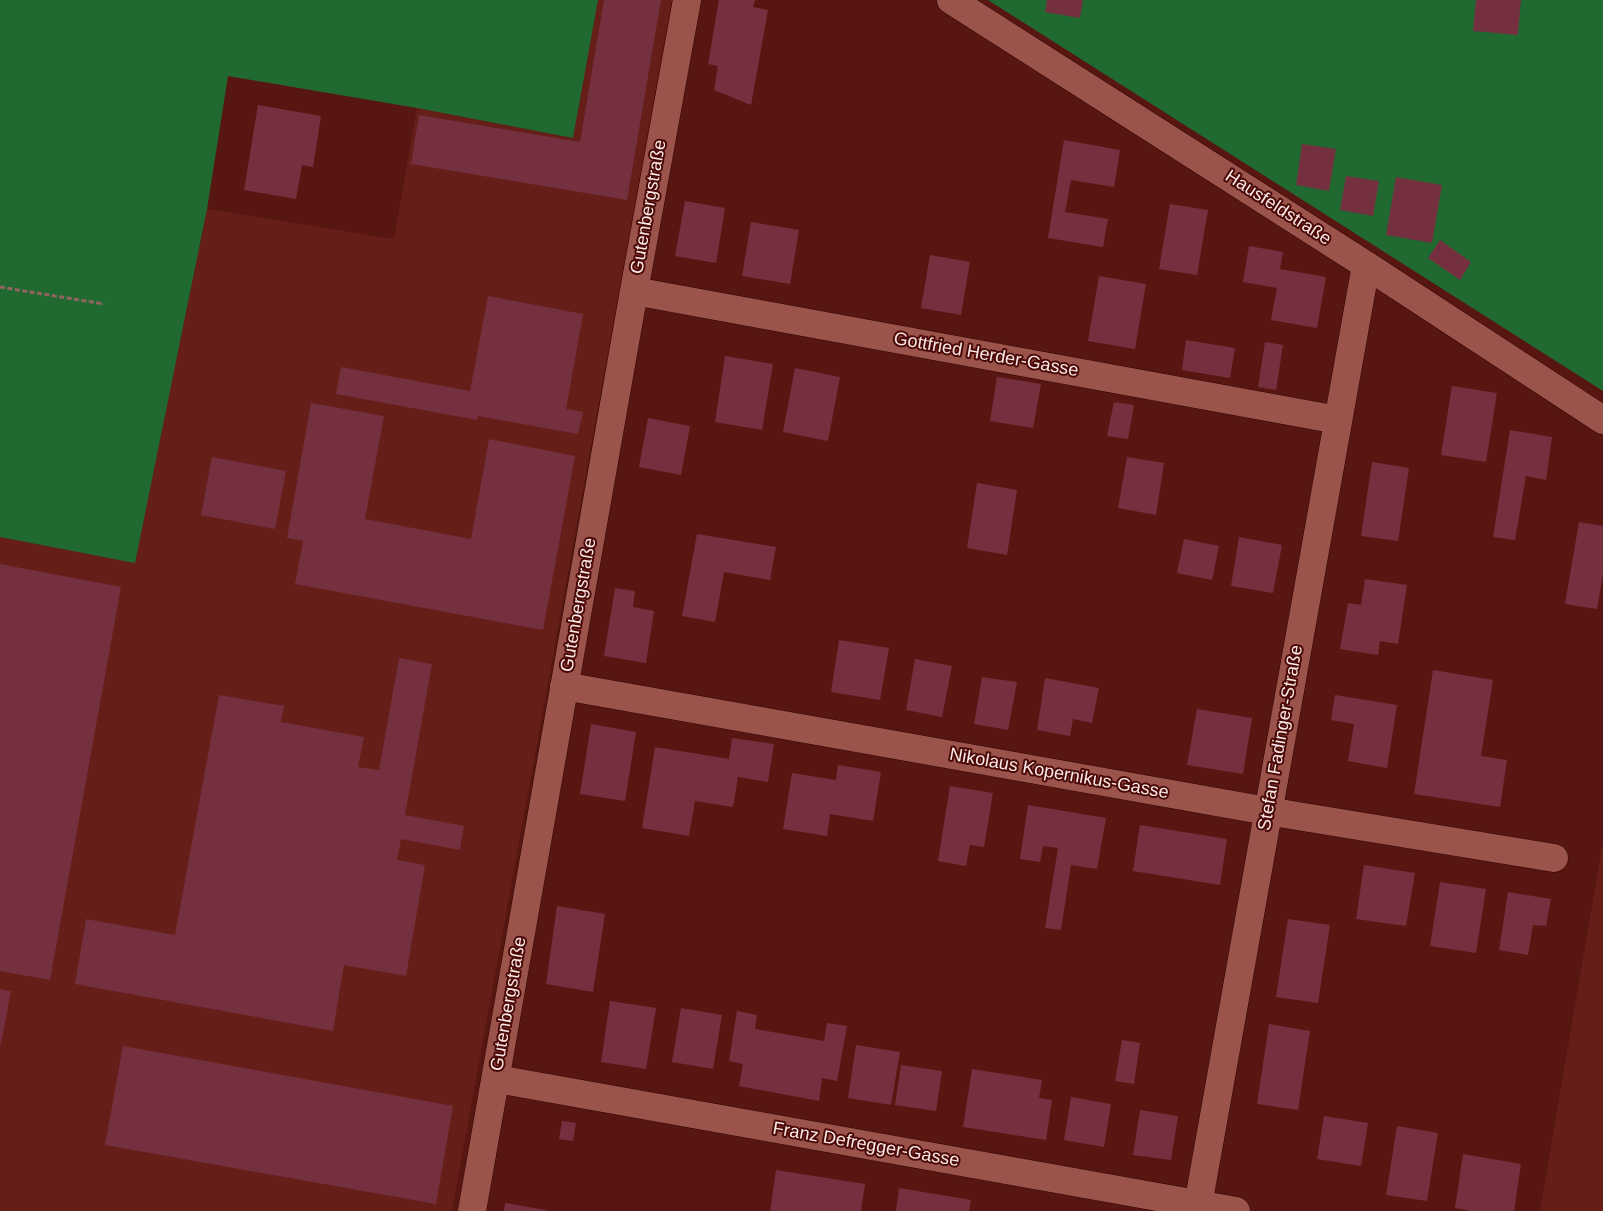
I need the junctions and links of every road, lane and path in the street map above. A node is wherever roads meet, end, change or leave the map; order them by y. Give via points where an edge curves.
1 (687, 0) edge
2 (951, 0) edge
3 (979, 8) edge
4 (1366, 265) junction
5 (0, 287) edge
6 (634, 291) junction
7 (104, 304) dead end
8 (1338, 420) junction
9 (1603, 420) edge
10 (564, 686) junction
11 (1268, 810) junction
12 (1554, 858) dead end
13 (496, 1079) junction
14 (1197, 1208) edge
15 (472, 1211) edge
16 (1236, 1211) edge

1 - 6 street, Gutenbergstraße
2 - 3 street, Hausfeldstraße
3 - 4 street, Hausfeldstraße
4 - 8 street, Stefan Fadinger-Straße
4 - 9 street, Hausfeldstraße
5 - 7 path
6 - 8 street, Gottfried Herder-Gasse
6 - 10 street, Gutenbergstraße
8 - 11 street, Stefan Fadinger-Straße
10 - 11 street, Nikolaus Kopernikus-Gasse
10 - 13 street, Gutenbergstraße
11 - 12 street, Nikolaus Kopernikus-Gasse
11 - 14 street, Stefan Fadinger-Straße
13 - 14 street, Franz Defregger-Gasse
13 - 15 street, Gutenbergstraße
14 - 16 street, Franz Defregger-Gasse

